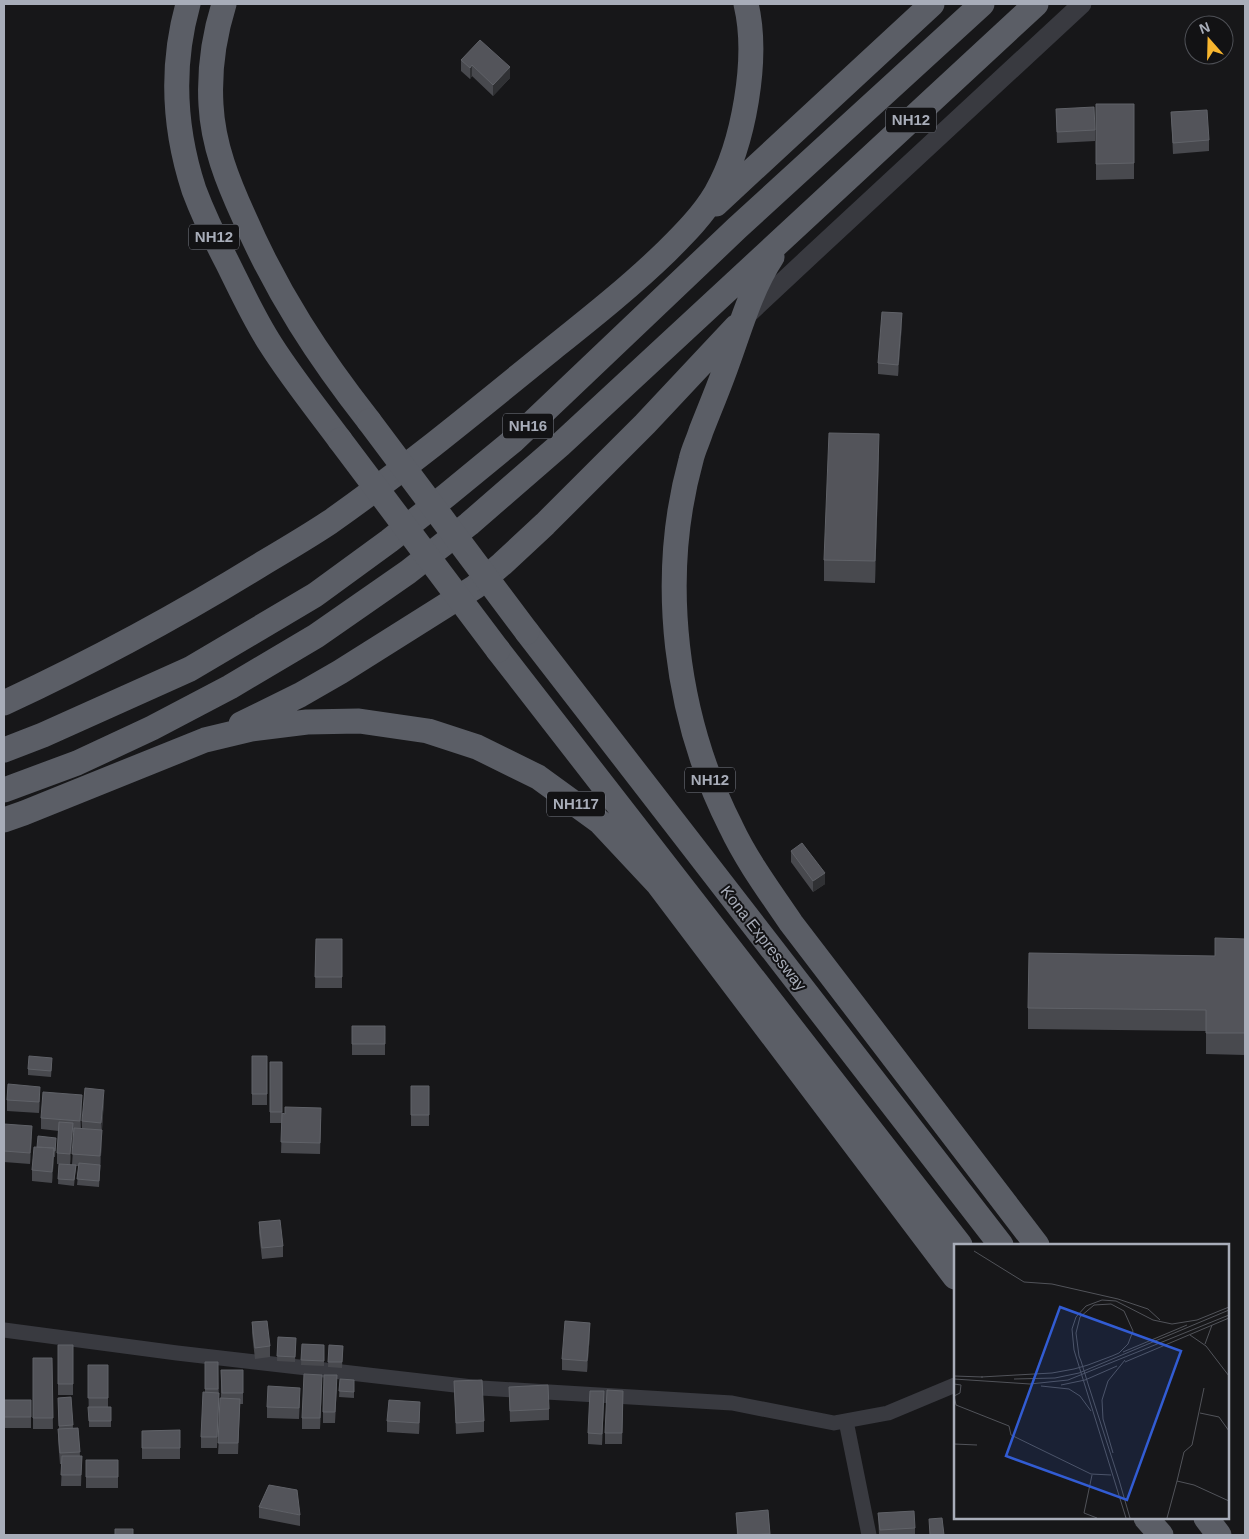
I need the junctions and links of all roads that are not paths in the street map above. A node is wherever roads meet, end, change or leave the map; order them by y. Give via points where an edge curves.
1 (188, 4) edge
2 (224, 4) edge
3 (746, 4) edge
4 (932, 4) edge
5 (982, 4) edge
6 (1036, 4) edge
7 (1082, 4) edge
8 (691, 228) junction
9 (786, 236) junction
10 (743, 320) junction
11 (4, 703) edge
12 (205, 740) junction
13 (4, 750) edge
14 (4, 790) edge
15 (4, 820) edge
16 (959, 1244) edge
17 (1000, 1244) edge
18 (1036, 1244) edge
19 (954, 1276) edge
20 (4, 1330) edge
21 (954, 1385) edge
22 (846, 1421) junction
23 (1147, 1519) edge
24 (1164, 1519) edge
25 (1207, 1519) edge
26 (1222, 1519) edge
27 (869, 1535) edge
28 (1161, 1535) edge
29 (1175, 1535) edge
30 (1219, 1535) edge
31 (1232, 1535) edge

1 - 16 highway, Kona Expressway / NH12, bridge via 176,72 180,134 187,165 214,237 272,346 498,650
2 - 17 highway, Kona Expressway, bridge via 217,26 213,59 211,106 216,144 229,184 252,235 312,345 526,632
3 - 8 highway via 751,56 737,140 716,193
4 - 8 highway
5 - 13 highway, NH16 via 737,228 514,440 389,541 315,595 190,669
6 - 9 highway, NH12
7 - 10 street
8 - 11 highway via 638,279 581,326 444,437 329,522 146,633
9 - 10 highway, NH12 via 769,261
9 - 14 highway, NH16 via 560,445 408,572 316,636 230,687 77,763
10 - 12 highway via 545,524 475,587 300,695
10 - 18 highway, NH12 via 691,459 674,553 680,668 702,756 731,828 785,915
12 - 15 highway, NH117
12 - 19 highway, NH117 via 307,722 359,722 428,731 478,747 538,777 600,822 658,884
20 - 22 street via 481,1388 732,1403 834,1423
21 - 22 street via 888,1414
22 - 27 street
23 - 28 highway
24 - 29 highway
25 - 30 highway
26 - 31 highway

